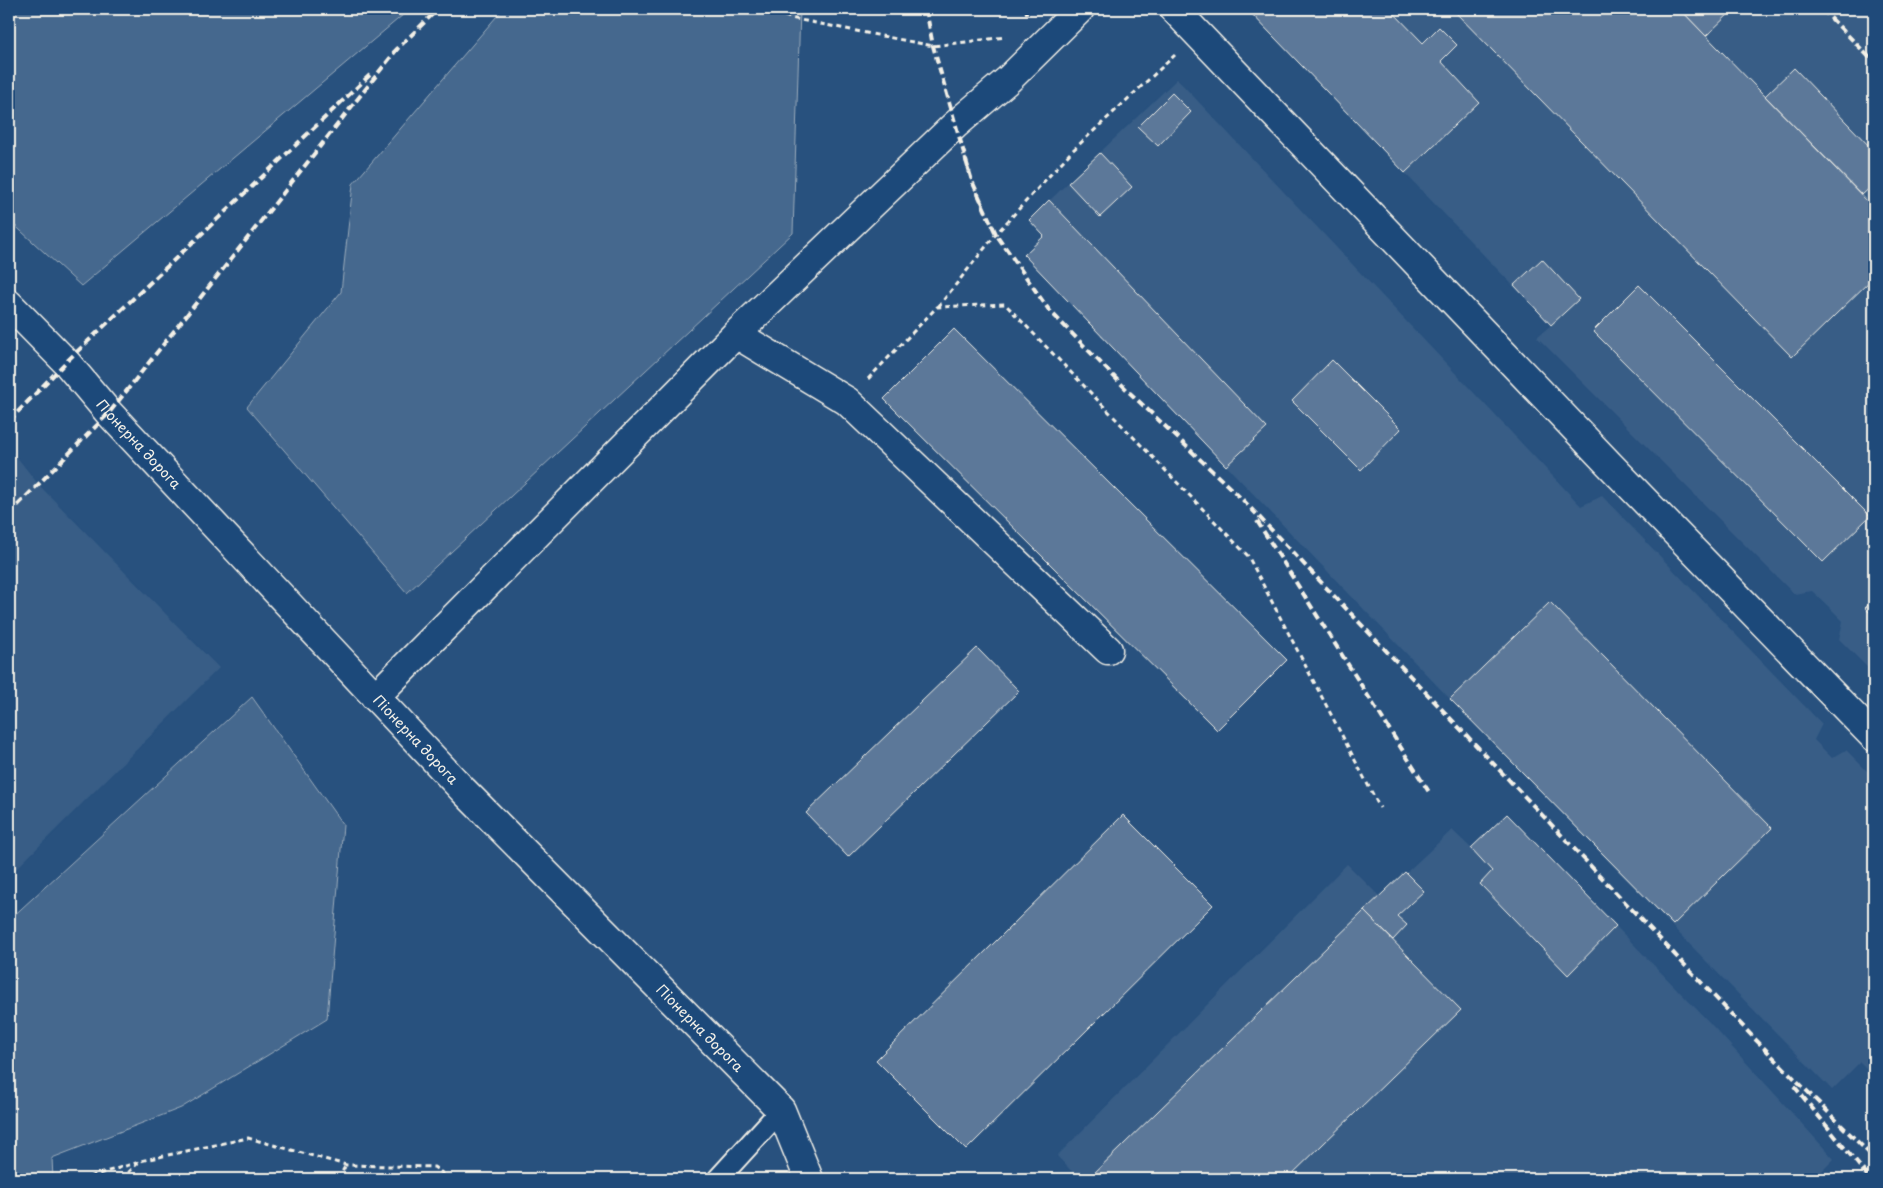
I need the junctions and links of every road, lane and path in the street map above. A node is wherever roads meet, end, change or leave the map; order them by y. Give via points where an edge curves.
1 (768, 9) edge
2 (1080, 9) edge
3 (1174, 9) edge
4 (1198, 34) junction
5 (1009, 36) dead end
6 (955, 125) junction
7 (996, 234) junction
8 (9, 304) edge
9 (937, 308) junction
10 (736, 334) junction
11 (847, 401) junction
12 (1108, 650) dead end
13 (375, 697) junction
14 (1874, 736) edge
15 (1380, 808) dead end
16 (781, 1110) junction
17 (140, 1161) junction
18 (346, 1164) junction
19 (82, 1179) edge
20 (122, 1179) edge
21 (338, 1179) edge
22 (450, 1179) edge
23 (718, 1179) edge
24 (809, 1179) edge

1 - 5 path via 790,18 933,46
2 - 6 street via 1009,79
3 - 4 street
4 - 7 path via 1071,152
4 - 14 street
6 - 7 path via 972,181
6 - 10 street
7 - 9 path
8 - 13 street, Піонерна дорога
9 - 11 path
9 - 15 path via 1006,304 1248,556
10 - 11 street
10 - 13 street
11 - 12 street
13 - 16 street, Піонерна дорога
16 - 23 lane
16 - 24 street, Піонерна дорога
17 - 18 path via 248,1138
17 - 19 path
17 - 20 path
18 - 21 path
18 - 22 path via 434,1167

